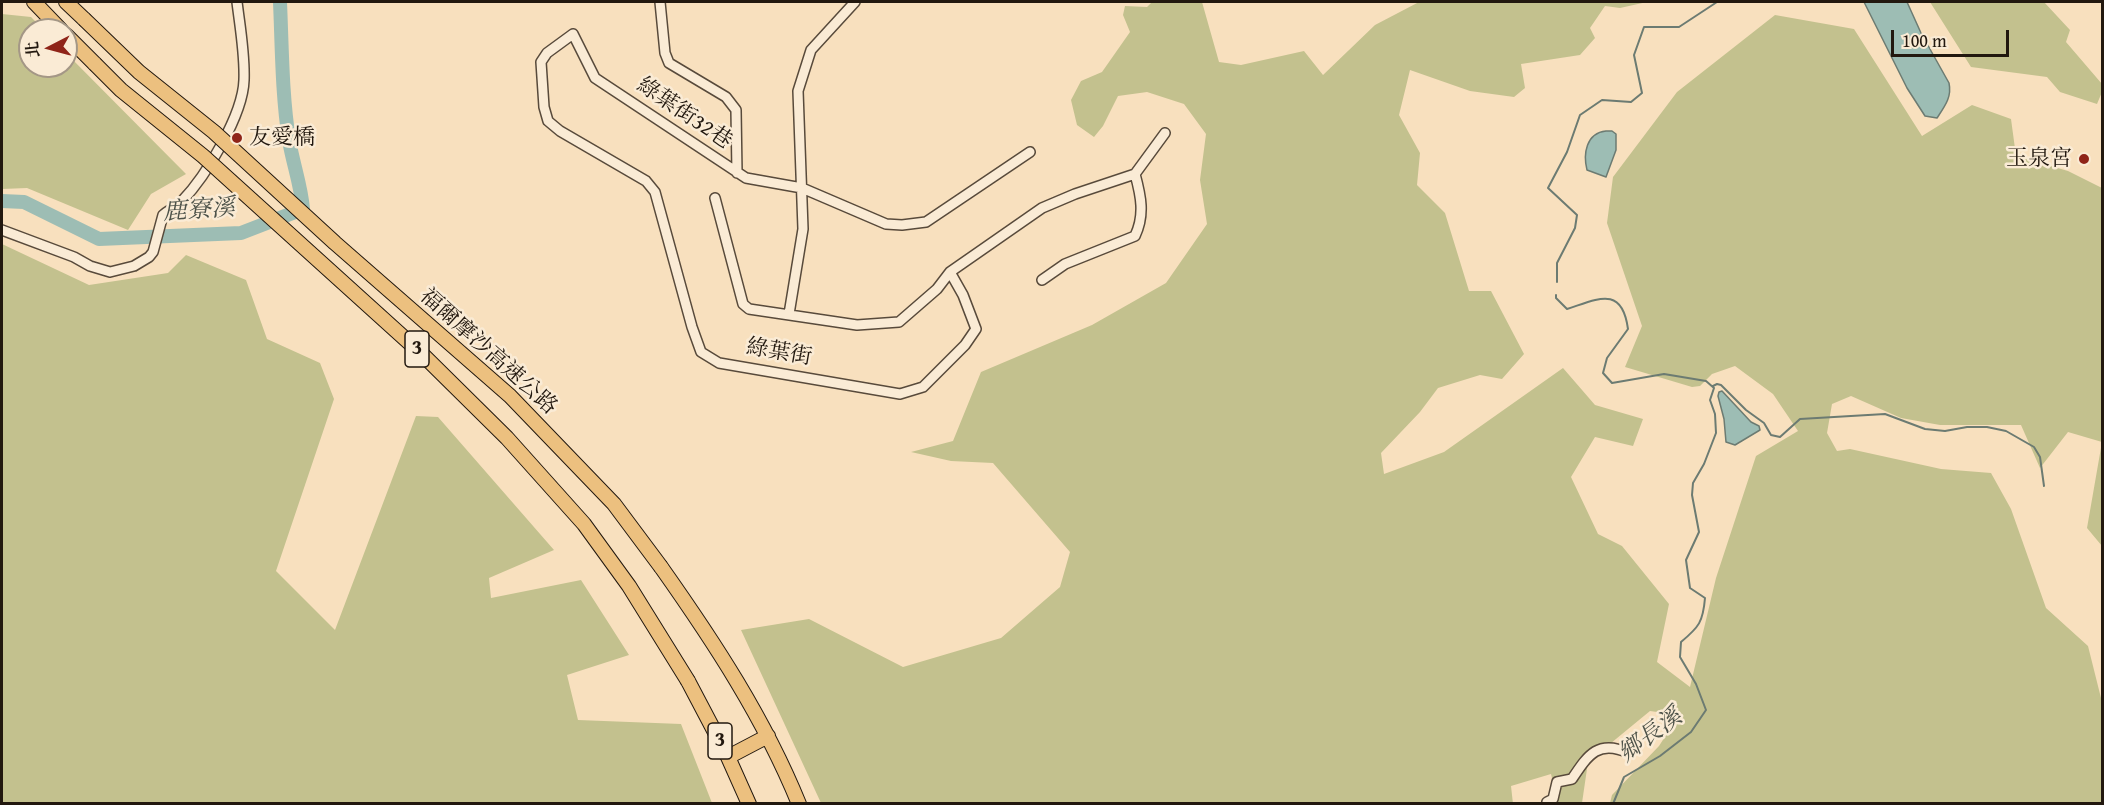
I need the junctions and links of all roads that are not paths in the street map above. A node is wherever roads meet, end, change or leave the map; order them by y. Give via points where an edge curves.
1 (34, 2) edge
2 (66, 2) edge
3 (237, 2) edge
4 (660, 2) edge
5 (855, 2) edge
6 (49, 18) edge
7 (573, 34) joint
8 (78, 47) edge
9 (1165, 133) dead end
10 (1030, 152) dead end
11 (737, 173) junction
12 (1135, 174) junction
13 (802, 188) junction
14 (715, 198) dead end
15 (2, 230) edge
16 (950, 272) junction
17 (1042, 280) dead end
18 (789, 315) junction
19 (768, 736) junction
20 (1629, 753) dead end
21 (728, 757) junction
22 (1547, 802) edge
23 (749, 804) edge
24 (799, 804) edge

1 - 6 highway
2 - 19 highway, 福爾摩沙高速公路 / 3, bridge via 139,72 214,132 510,396 614,504 720,653
3 - 15 street via 244,73 240,99 227,133 202,177 179,204 163,215 150,257 110,272
4 - 11 street via 669,63 726,97 736,110
5 - 13 street, 綠葉街 via 811,50 798,91
7 - 11 street, 綠葉街32巷 via 595,78
7 - 16 street, 綠葉街 via 541,62 548,121 646,181 655,192 701,352 719,363 900,394 923,387 965,345 976,328
8 - 21 highway, 福爾摩沙高速公路 / 3, bridge via 121,90 203,156 414,347 507,438 585,524 629,585 688,681
9 - 12 street
10 - 13 street, 綠葉街32巷 via 926,222 886,224
11 - 13 street, 綠葉街32巷
12 - 16 street via 1042,208
12 - 17 street via 1142,199 1140,226 1135,236 1065,264
13 - 18 street, 綠葉街 via 803,229
14 - 18 street, 綠葉街 via 743,304 749,309
16 - 18 street, 綠葉街 via 937,289 899,322 857,325
19 - 21 highway
19 - 24 highway, 福爾摩沙高速公路 / 3
20 - 22 street via 1615,747 1594,751 1572,779 1557,782 1553,799
21 - 23 highway, 福爾摩沙高速公路 / 3

